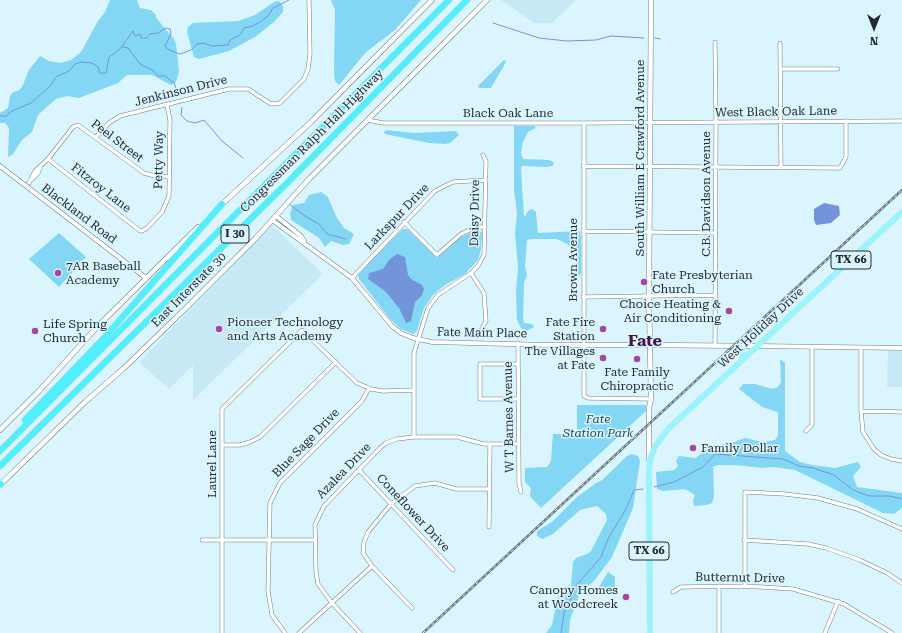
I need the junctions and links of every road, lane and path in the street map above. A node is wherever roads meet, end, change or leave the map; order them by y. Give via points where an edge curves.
1 (309, 0) edge
2 (432, 0) edge
3 (450, 0) edge
4 (467, 0) edge
5 (486, 0) edge
6 (651, 0) edge
7 (715, 42) dead end
8 (780, 43) dead end
9 (780, 69) junction
10 (838, 69) dead end
11 (167, 105) junction
12 (367, 120) junction
13 (846, 121) junction
14 (902, 121) edge
15 (716, 122) junction
16 (780, 122) junction
17 (584, 123) junction
18 (649, 123) junction
19 (96, 137) junction
20 (483, 154) dead end
21 (48, 159) junction
22 (0, 166) edge
23 (582, 166) junction
24 (650, 167) junction
25 (715, 167) junction
26 (781, 167) junction
27 (170, 177) junction
28 (486, 180) junction
29 (27, 184) junction
30 (222, 204) junction
31 (902, 212) edge
32 (276, 216) junction
33 (272, 220) junction
34 (404, 222) junction
35 (486, 227) junction
36 (142, 230) joint
37 (583, 231) junction
38 (649, 233) junction
39 (716, 233) junction
40 (304, 242) junction
41 (471, 273) junction
42 (146, 278) junction
43 (352, 278) junction
44 (716, 295) junction
45 (649, 296) junction
46 (583, 297) junction
47 (482, 328) dead end
48 (418, 340) junction
49 (518, 343) junction
50 (583, 345) junction
51 (650, 345) junction
52 (715, 346) junction
53 (739, 346) junction
54 (758, 346) junction
55 (812, 348) junction
56 (861, 348) junction
57 (902, 348) edge
58 (742, 361) junction
59 (336, 362) junction
60 (518, 364) junction
61 (369, 388) junction
62 (414, 390) junction
63 (519, 399) junction
64 (651, 399) junction
65 (861, 411) junction
66 (902, 412) edge
67 (0, 430) edge
68 (806, 431) dead end
69 (414, 437) junction
70 (490, 444) junction
71 (519, 444) junction
72 (222, 445) junction
73 (0, 447) edge
74 (0, 450) edge
75 (902, 461) edge
76 (0, 466) edge
77 (649, 469) junction
78 (359, 470) junction
79 (0, 485) edge
80 (489, 489) junction
81 (521, 492) dead end
82 (391, 504) junction
83 (489, 528) dead end
84 (902, 529) edge
85 (202, 540) dead end
86 (222, 540) junction
87 (269, 540) junction
88 (316, 540) junction
89 (744, 540) junction
90 (372, 566) junction
91 (453, 570) dead end
92 (902, 584) edge
93 (719, 586) junction
94 (745, 586) junction
95 (674, 592) dead end
96 (838, 601) junction
97 (332, 603) junction
98 (412, 608) dead end
99 (222, 633) edge
100 (285, 633) edge
101 (299, 633) edge
102 (360, 633) edge
103 (650, 633) edge
104 (719, 633) edge
105 (825, 633) edge
106 (892, 633) edge

1 - 11 street, Jenkinson Drive via 308,69 304,79 280,103 271,104 253,91 236,88
2 - 30 main road via 311,122
3 - 74 highway, Congressman Ralph Hall Highway / I 30
4 - 76 highway, Congressman Ralph Hall Highway / I 30 via 288,182
5 - 12 main road, East Interstate 30
6 - 18 main road, South William E Crawford Avenue
7 - 15 street, C.B. Davidson Avenue
8 - 9 street
9 - 10 street
9 - 16 street
11 - 19 street, Jenkinson Drive via 120,116
11 - 27 street, Petty Way via 170,120
12 - 17 street, Black Oak Lane via 384,123
12 - 32 main road, East Interstate 30
13 - 14 street, West Black Oak Lane
13 - 16 street, West Black Oak Lane
13 - 26 street via 846,157 840,168
15 - 16 street, West Black Oak Lane
15 - 18 street, West Black Oak Lane
15 - 25 street, C.B. Davidson Avenue
16 - 26 street
17 - 18 street, Black Oak Lane
17 - 23 street, Brown Avenue
18 - 24 main road, South William E Crawford Avenue
19 - 21 street, Peel Street via 76,125
19 - 27 street, Peel Street via 144,173
20 - 28 street, Daisy Drive via 486,161
21 - 29 street
21 - 36 street, Fitzroy Lane
22 - 29 street, Blackland Road
23 - 24 street
23 - 37 street, Brown Avenue
24 - 25 street
24 - 38 main road, South William E Crawford Avenue
25 - 26 street
25 - 39 street, C.B. Davidson Avenue
27 - 36 street, Petty Way via 166,205 150,225
28 - 34 street, Larkspur Drive via 465,180 443,186 428,197
28 - 35 street, Daisy Drive
29 - 42 street, Blackland Road
30 - 42 main road
30 - 73 highway via 104,338
31 - 54 main road, West Holiday Drive / TX 66
32 - 33 main road, East Interstate 30
32 - 40 street, Fate Main Place via 301,236
33 - 40 street, Fate Main Place via 297,240
33 - 79 main road, East Interstate 30 via 170,324
34 - 35 street via 437,255 461,234 476,227
34 - 43 street, Larkspur Drive
35 - 41 street, Daisy Drive via 484,255
37 - 38 street
37 - 46 street, Brown Avenue
38 - 39 street
38 - 45 main road, South William E Crawford Avenue
39 - 44 street, C.B. Davidson Avenue
40 - 43 street, Fate Main Place
41 - 47 street via 484,293 486,321
41 - 48 street, Daisy Drive via 438,295 428,308
42 - 67 main road
43 - 48 street, Fate Main Place via 392,326
44 - 45 street
44 - 52 street, C.B. Davidson Avenue
45 - 46 street
45 - 51 main road, South William E Crawford Avenue
46 - 50 street, Brown Avenue
48 - 49 street, Fate Main Place
48 - 62 street, Daisy Drive via 414,353
49 - 50 street, Fate Main Place
49 - 60 street, W T Barnes Avenue
50 - 51 street, Fate Main Place
50 - 64 street, Brown Avenue via 584,396
51 - 52 main road, Fate Main Place
51 - 64 main road, South William E Crawford Avenue
52 - 53 main road, Fate Main Place
53 - 54 main road, Fate Main Place
53 - 58 main road via 743,354
54 - 55 street, Fate Main Place
54 - 58 main road, West Holiday Drive / TX 66
55 - 56 street, Fate Main Place
55 - 68 street via 812,425
56 - 57 street, Fate Main Place
56 - 65 street
58 - 77 main road, West Holiday Drive / TX 66 via 665,433 653,450
59 - 61 street via 357,383
59 - 72 street via 260,437 240,445
59 - 72 street, Laurel Lane via 302,330 222,408
60 - 63 street, W T Barnes Avenue
60 - 63 street via 480,364 480,399
61 - 62 street via 383,391
61 - 87 street, Blue Sage Drive via 362,402 280,483 270,503
62 - 69 street, Daisy Drive
63 - 71 street, W T Barnes Avenue
64 - 77 main road, South William E Crawford Avenue
65 - 66 street
65 - 75 street via 863,432 874,449 891,459
69 - 70 street, Azalea Drive via 457,437
69 - 78 street, Azalea Drive via 386,443
70 - 71 street, Azalea Drive
70 - 80 street
71 - 81 street, W T Barnes Avenue
72 - 86 street, Laurel Lane
77 - 103 main road, TX 66
78 - 82 street, Coneflower Drive
78 - 88 street, Azalea Drive via 324,506 316,526
80 - 82 street via 456,489 435,483 424,484 415,486
80 - 83 street
82 - 90 street via 372,525 364,542 363,553
82 - 91 street, Coneflower Drive
84 - 89 street via 856,509 818,498 745,492
85 - 86 street
86 - 87 street
86 - 99 street, Laurel Lane
87 - 88 street
87 - 100 street, Blue Sage Drive via 270,605 272,615
88 - 97 street, Azalea Drive via 318,584
89 - 92 street via 792,542 826,548 860,560 887,573
89 - 94 street
90 - 97 street
90 - 98 street
93 - 94 street, Butternut Drive
93 - 95 street, Butternut Drive via 681,588
93 - 104 street
94 - 96 street, Butternut Drive via 793,589
96 - 105 street
96 - 106 street, Butternut Drive
97 - 101 street
97 - 102 street, Azalea Drive

